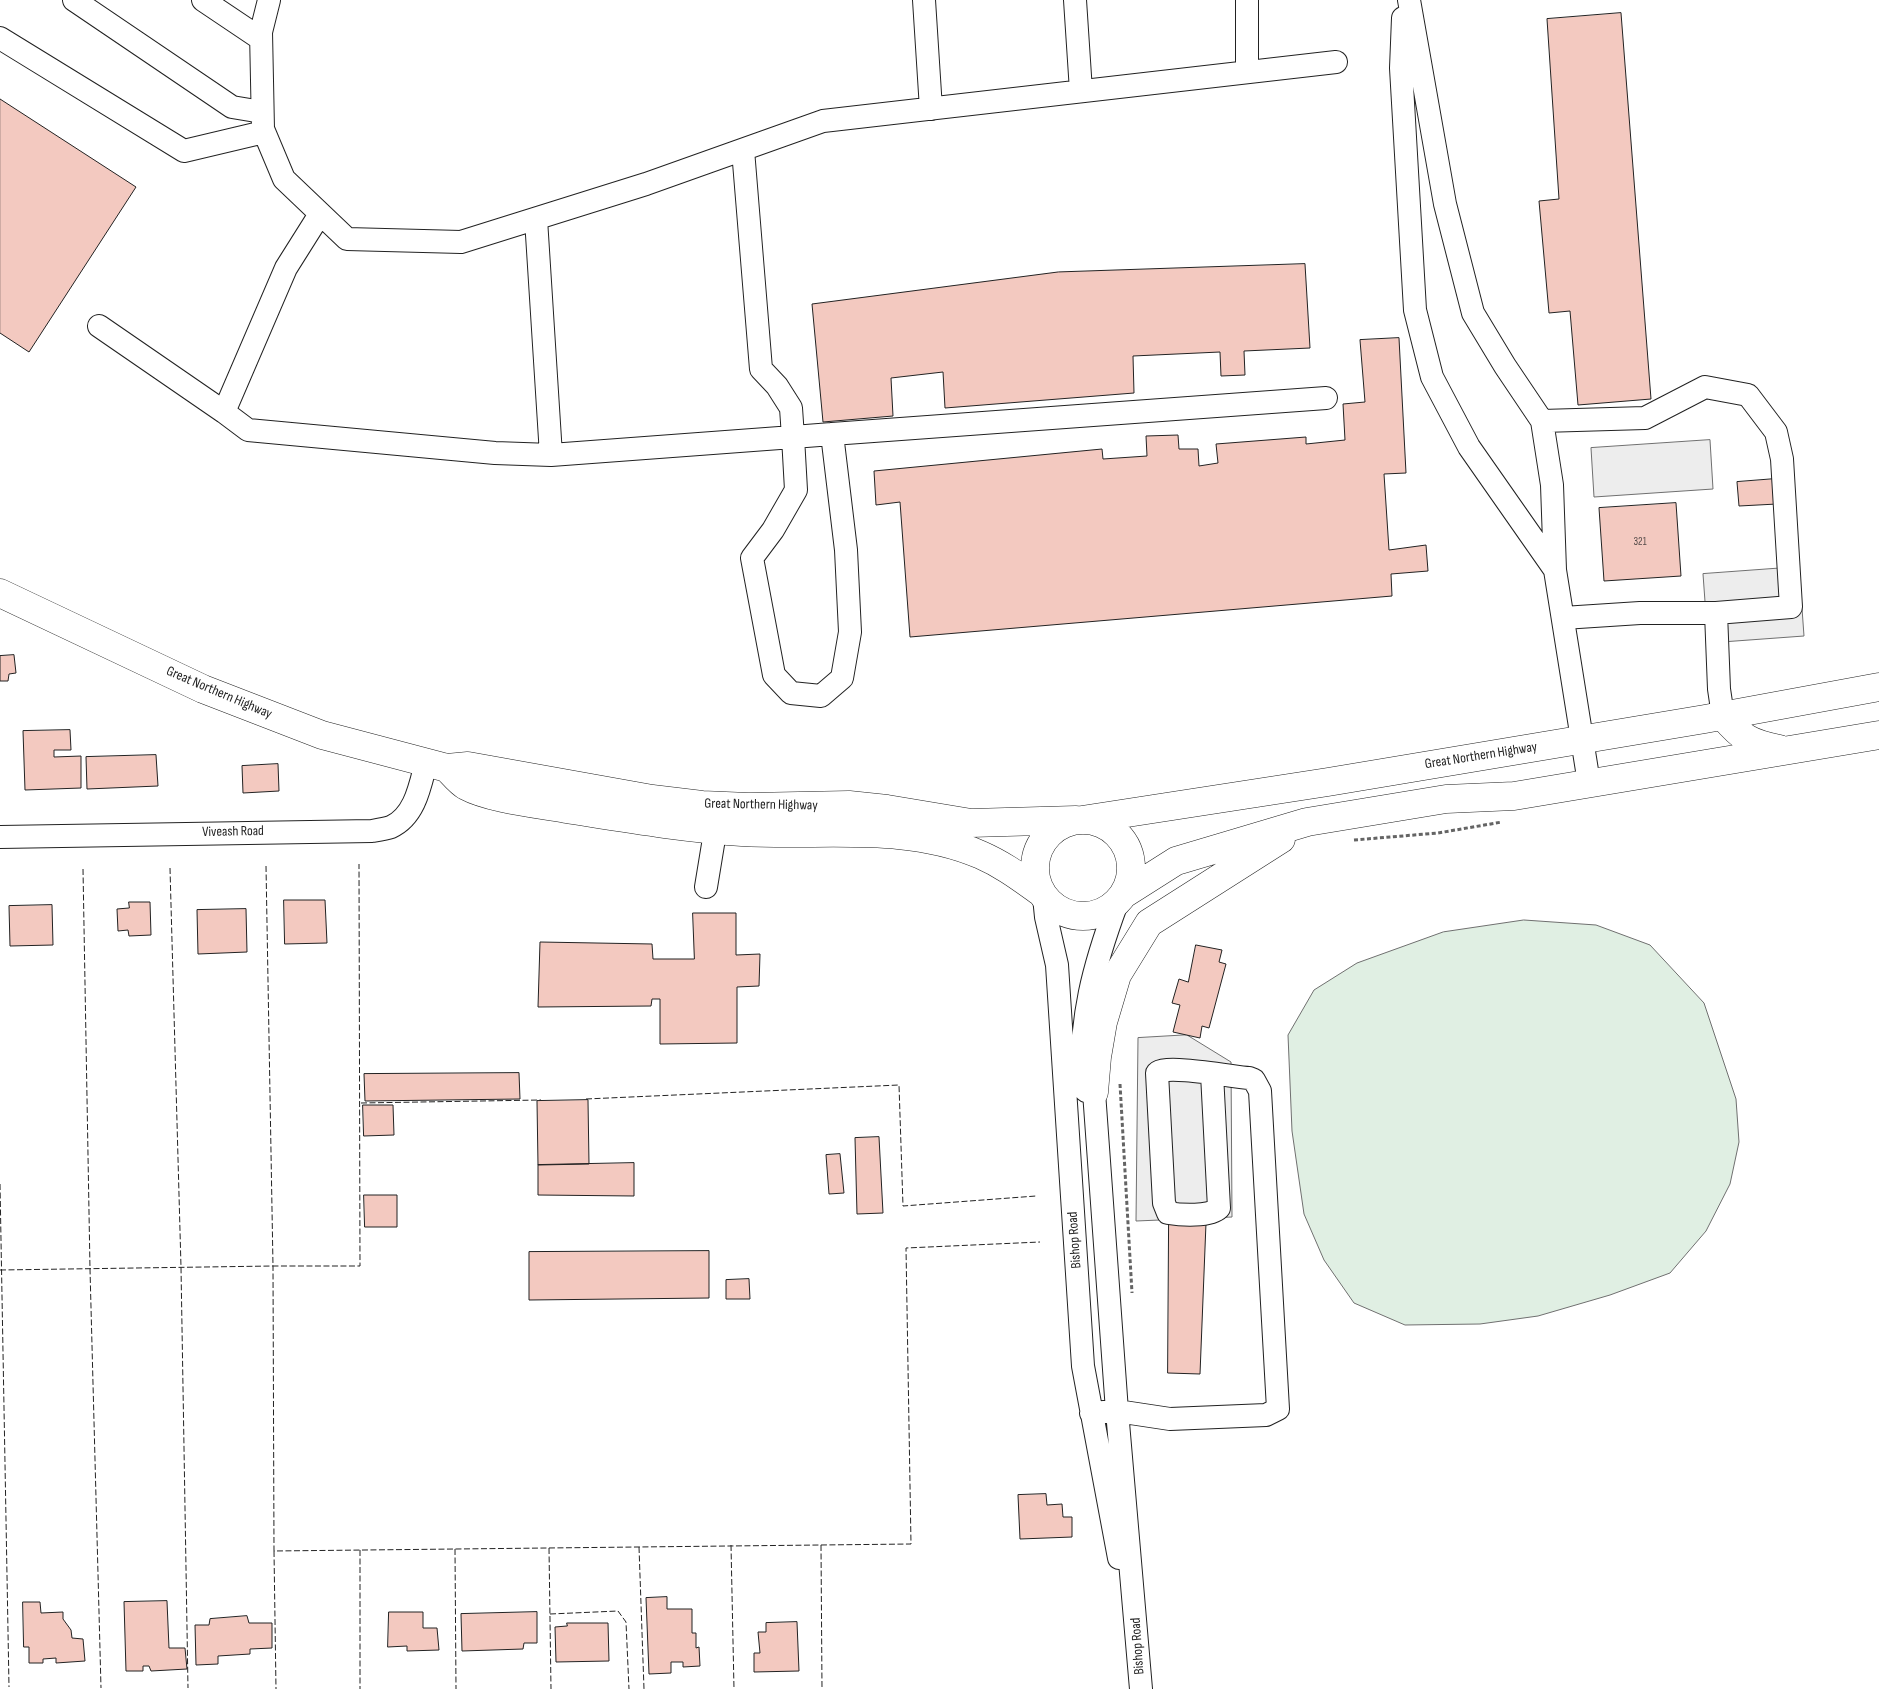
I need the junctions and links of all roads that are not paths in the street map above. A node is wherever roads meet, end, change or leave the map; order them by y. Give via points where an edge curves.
1 (74, 0) edge
2 (203, 0) edge
3 (269, 0) edge
4 (924, 0) edge
5 (1075, 0) edge
6 (1247, 0) edge
7 (1404, 0) edge
8 (1409, 0) edge
9 (0, 38) edge
10 (261, 39) junction
11 (1336, 62) dead end
12 (1247, 72) junction
13 (1081, 91) junction
14 (931, 109) junction
15 (263, 122) junction
16 (743, 150) junction
17 (320, 214) junction
18 (536, 219) junction
19 (99, 326) dead end
20 (1326, 398) dead end
21 (224, 412) junction
22 (1542, 421) junction
23 (832, 434) junction
24 (793, 437) junction
25 (551, 455) junction
26 (1555, 570) junction
27 (0, 593) edge
28 (1716, 613) junction
29 (1563, 618) junction
30 (1879, 686) edge
31 (1723, 716) junction
32 (1879, 735) edge
33 (1582, 740) junction
34 (1785, 751) junction
35 (437, 766) junction
36 (1589, 784) junction
37 (717, 818) junction
38 (1079, 820) junction
39 (1307, 822) junction
40 (0, 837) edge
41 (706, 888) dead end
42 (1043, 895) junction
43 (1120, 898) junction
44 (1212, 1074) junction
45 (1094, 1092) junction
46 (1117, 1411) junction
47 (1091, 1413) junction
48 (1132, 1573) junction
49 (1141, 1689) edge

1 - 15 street via 232,107
2 - 10 street
3 - 10 street
4 - 14 street
5 - 13 street
6 - 12 street
7 - 26 street via 1401,68 1415,310 1432,377 1469,447
8 - 22 street via 1445,204 1473,312 1504,366
9 - 15 street via 184,151
10 - 15 street
11 - 12 street
12 - 13 street
13 - 14 street
14 - 16 street via 823,121
15 - 17 street via 284,179
16 - 18 street
16 - 24 street via 761,369 791,408
17 - 18 street via 347,239 413,241 461,242
17 - 21 street via 286,268
18 - 25 street
19 - 21 street
20 - 23 street
21 - 25 street via 248,430 495,453
22 - 26 street via 1552,486
22 - 28 street via 1645,418 1705,386 1748,395 1776,432 1782,458 1791,607
23 - 24 street
23 - 24 street via 846,550 850,632 842,678 821,696 791,693 774,675 752,558 796,490
24 - 25 street
26 - 29 street
27 - 35 main road, Great Northern Highway via 203,689 322,735
28 - 29 street
28 - 31 street
29 - 33 street
30 - 31 main road, Great Northern Highway
31 - 33 main road, Great Northern Highway
31 - 34 main road via 1741,737
32 - 34 main road
33 - 36 street
33 - 38 main road, Great Northern Highway
34 - 36 main road
35 - 37 main road, Great Northern Highway via 468,766 652,799
35 - 40 street, Viveash Road via 406,816 391,827 372,831
36 - 39 main road via 1514,796 1446,799
37 - 38 main road, Great Northern Highway via 849,805 887,808 971,823
37 - 41 street
37 - 42 main road, Great Northern Highway via 879,833 946,843 1008,869
38 - 42 main road via 1056,828 1042,843 1035,863 1036,878
38 - 43 main road via 1102,824 1124,844 1131,874
39 - 43 main road via 1176,861
39 - 45 main road via 1149,923 1117,976 1096,1057
42 - 43 main road via 1059,910 1079,916 1099,914
42 - 47 street, Bishop Road via 1057,965 1081,1341
43 - 45 street via 1095,969 1082,1028 1082,1087
44 - 44 street via 1220,1208 1209,1213 1168,1213 1164,1203 1157,1073 1165,1069
44 - 46 street via 1249,1078 1258,1084 1260,1090 1278,1409 1266,1415 1170,1419
45 - 46 street, Bishop Road
46 - 47 street
46 - 48 street, Bishop Road
47 - 48 street, Bishop Road via 1120,1567
48 - 49 street, Bishop Road

